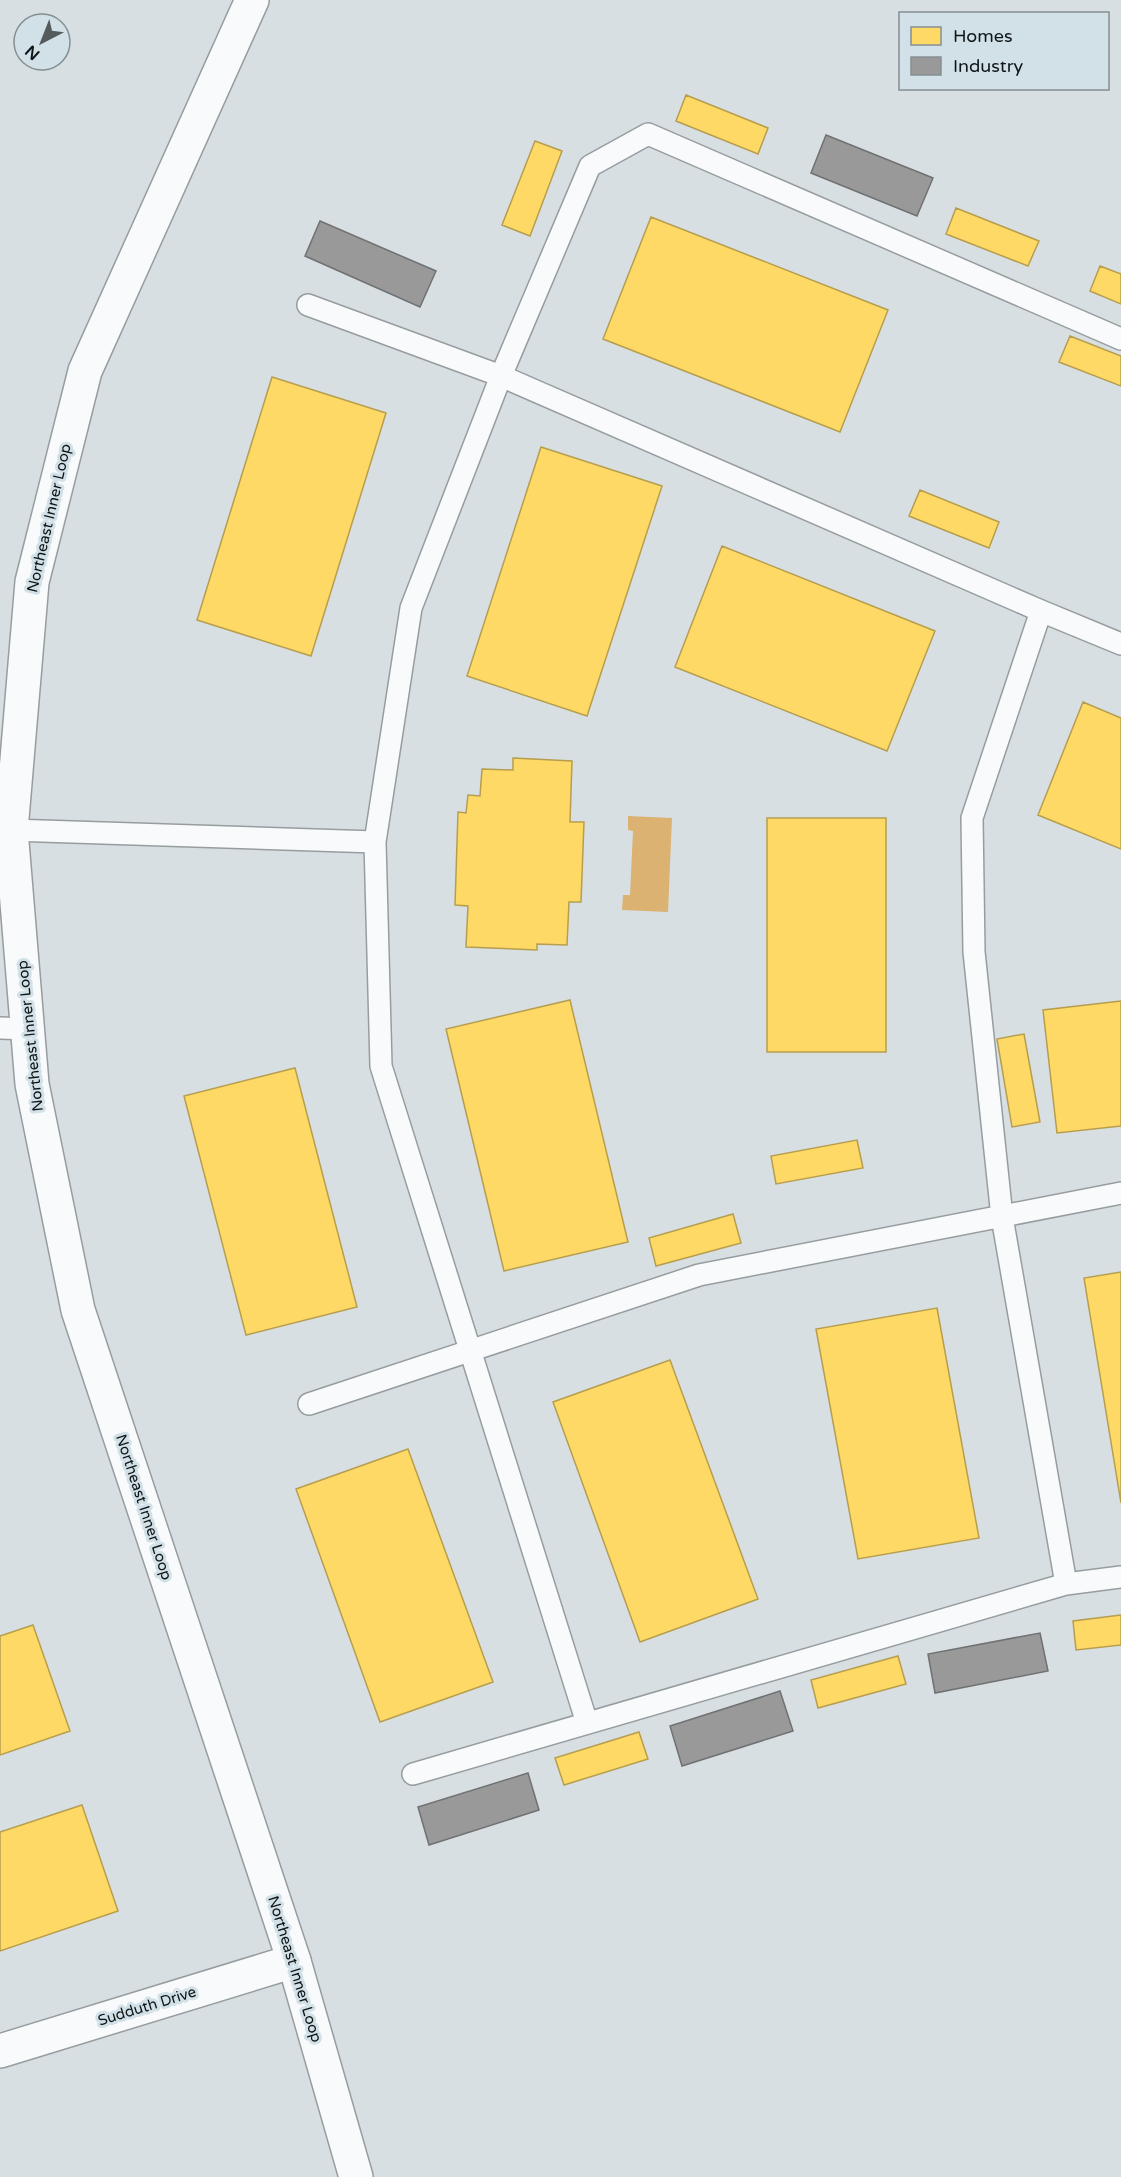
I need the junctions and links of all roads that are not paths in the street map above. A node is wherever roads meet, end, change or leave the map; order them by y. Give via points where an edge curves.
1 (252, 0) edge
2 (308, 305) dead end
3 (1121, 339) edge
4 (501, 376) junction
5 (1041, 611) junction
6 (1121, 644) edge
7 (11, 830) junction
8 (375, 842) junction
9 (14, 1029) edge
10 (1121, 1193) edge
11 (1002, 1217) junction
12 (470, 1351) junction
13 (309, 1404) dead end
14 (1121, 1577) edge
15 (1066, 1584) junction
16 (587, 1723) junction
17 (413, 1774) dead end
18 (294, 1962) junction
19 (0, 2051) edge
20 (356, 2177) edge

1 - 7 main road, Northeast Inner Loop via 85,371 32,582
2 - 4 lane
3 - 4 lane via 648,134 590,166
4 - 5 lane
4 - 8 lane via 411,608
5 - 6 lane
5 - 11 lane via 972,818 974,952
7 - 8 lane
7 - 9 main road, Northeast Inner Loop
8 - 12 lane via 381,1066
9 - 18 main road, Northeast Inner Loop via 32,1084 78,1310
10 - 11 lane
11 - 12 lane via 699,1275
11 - 15 lane
12 - 13 lane
12 - 16 lane
14 - 15 lane
15 - 16 lane
16 - 17 lane
18 - 19 main road, Sudduth Drive
18 - 20 main road, Northeast Inner Loop

